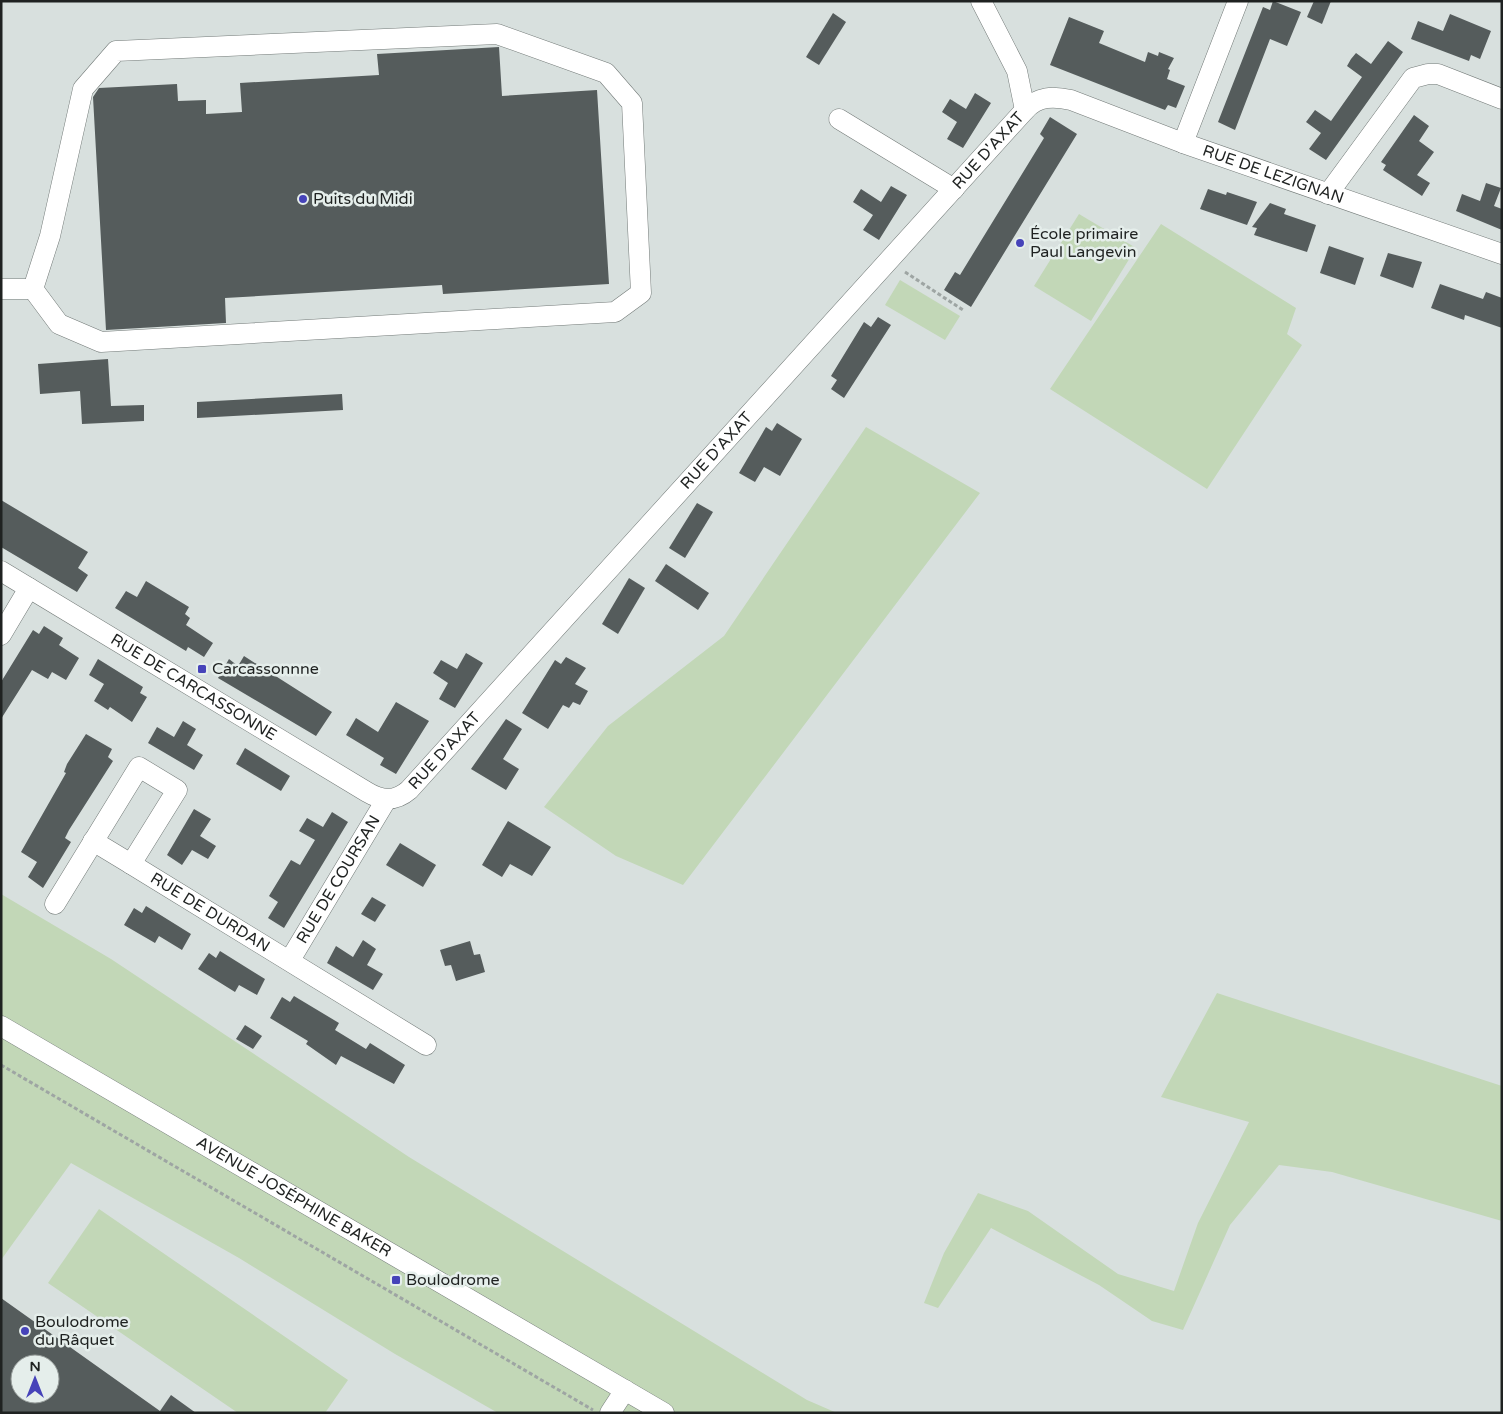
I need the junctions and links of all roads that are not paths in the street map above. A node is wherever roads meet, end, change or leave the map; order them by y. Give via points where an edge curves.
1 (981, 1) edge
2 (1238, 1) edge
3 (1045, 98) joint
4 (1502, 99) edge
5 (1025, 110) junction
6 (839, 119) dead end
7 (1182, 143) junction
8 (954, 189) junction
9 (1328, 194) junction
10 (1502, 254) edge
11 (1, 289) edge
12 (33, 289) junction
13 (1, 571) edge
14 (29, 588) junction
15 (1, 635) edge
16 (386, 800) junction
17 (93, 841) junction
18 (132, 864) junction
19 (55, 904) dead end
20 (290, 960) junction
21 (1, 1026) edge
22 (426, 1045) dead end
23 (625, 1390) junction
24 (610, 1413) edge
25 (664, 1413) edge

1 - 5 street via 1017,71
2 - 7 street
3 - 5 street, RUE D'AXAT via 1037,99
3 - 7 street, RUE DE LEZIGNAN via 1071,100
4 - 9 street via 1438,74 1413,78
5 - 8 street, RUE D'AXAT
6 - 8 street
7 - 9 street, RUE DE LEZIGNAN
8 - 16 street, RUE D'AXAT via 409,790
9 - 10 street, RUE DE LEZIGNAN
11 - 12 street
12 - 12 street via 59,324 102,342 614,312 641,293 632,103 606,73 497,34 116,50 83,90 50,236
13 - 14 street, RUE DE CARCASSONNE
14 - 15 street
14 - 16 street, RUE DE CARCASSONNE via 367,792
16 - 20 street, RUE DE COURSAN
17 - 18 street, RUE DE DURDAN
17 - 18 street via 139,767 177,790
17 - 19 street
18 - 20 street, RUE DE DURDAN
20 - 22 street, RUE DE DURDAN
21 - 23 street, AVENUE JOSÉPHINE BAKER
23 - 24 street
23 - 25 street, AVENUE JOSÉPHINE BAKER

